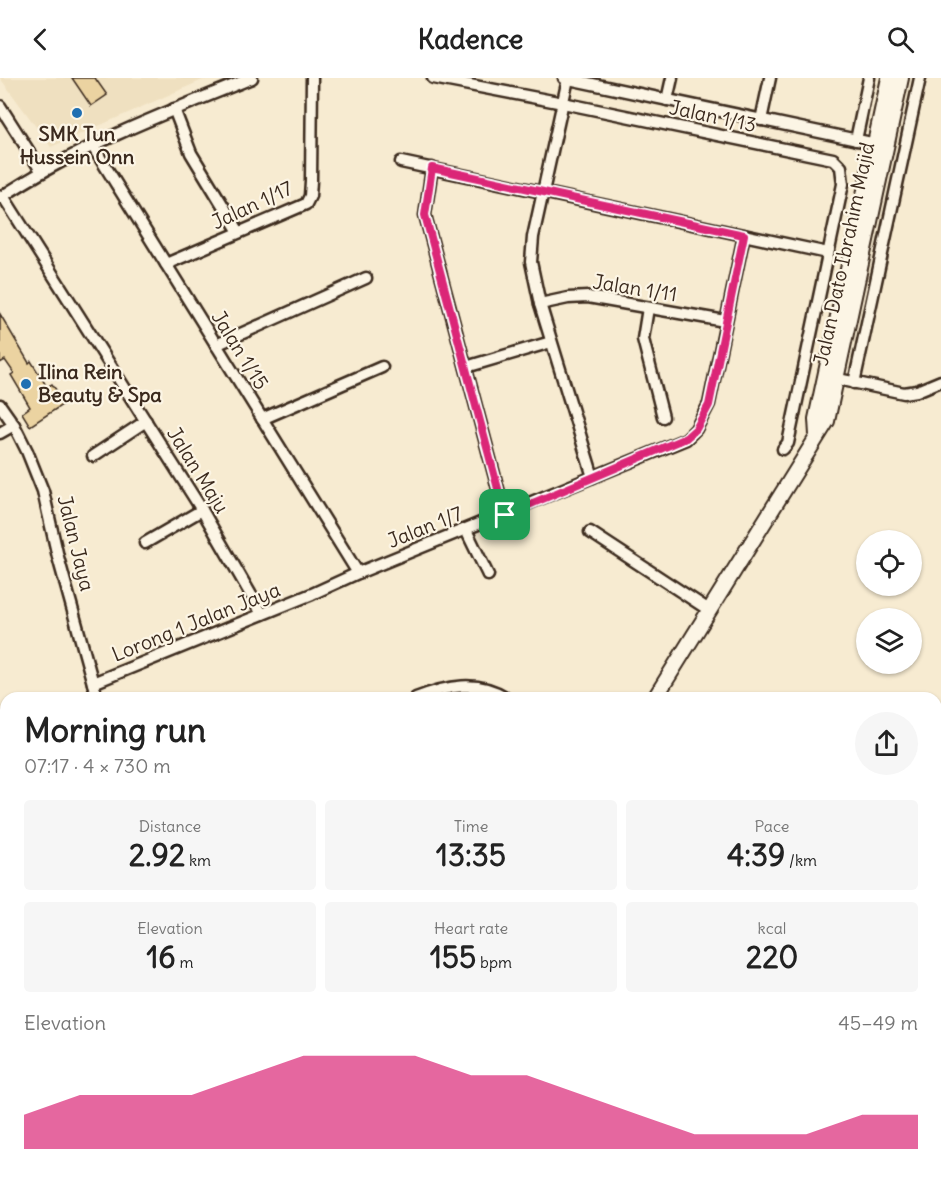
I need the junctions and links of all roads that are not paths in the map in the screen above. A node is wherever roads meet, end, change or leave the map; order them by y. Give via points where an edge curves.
1 (252, 78) edge
2 (312, 78) edge
3 (434, 78) edge
4 (672, 78) edge
5 (770, 78) edge
6 (869, 78) edge
7 (889, 78) edge
8 (901, 78) edge
9 (920, 78) edge
10 (566, 79) edge
11 (668, 100) junction
12 (563, 103) junction
13 (0, 106) edge
14 (174, 110) junction
15 (761, 120) junction
16 (856, 140) junction
17 (92, 145) junction
18 (880, 145) junction
19 (400, 162) dead end
20 (432, 168) junction
21 (43, 172) junction
22 (542, 192) junction
23 (1, 197) edge
24 (239, 232) junction
25 (744, 235) junction
26 (828, 253) junction
27 (166, 264) junction
28 (366, 278) dead end
29 (540, 304) junction
30 (648, 308) junction
31 (725, 321) junction
32 (551, 342) junction
33 (216, 345) junction
34 (382, 367) dead end
35 (466, 367) junction
36 (838, 379) junction
37 (941, 381) edge
38 (854, 382) junction
39 (0, 405) edge
40 (663, 417) dead end
41 (262, 419) junction
42 (146, 421) junction
43 (14, 424) junction
44 (0, 433) edge
45 (817, 435) junction
46 (783, 449) dead end
47 (93, 456) dead end
48 (593, 477) junction
49 (202, 510) junction
50 (505, 515) junction
51 (466, 530) junction
52 (590, 532) dead end
53 (145, 543) dead end
54 (358, 573) junction
55 (488, 575) dead end
56 (312, 594) joint
57 (709, 610) junction
58 (262, 614) junction
59 (93, 683) junction
60 (95, 692) edge
61 (433, 692) edge
62 (495, 692) edge
63 (659, 692) edge

1 - 14 street
2 - 24 street, Jalan 1/17 via 310,196 300,208
3 - 12 street, Jalan 1/13
4 - 11 street
5 - 15 street
6 - 16 street
7 - 18 street, Jalan Dato Ibrahim Majid
8 - 18 street, Jalan Dato Ibrahim Majid
9 - 38 street
10 - 11 street
10 - 12 street
11 - 15 street
12 - 22 street
12 - 26 street, Jalan 1/13 via 833,159 841,167 843,184
13 - 21 street
14 - 17 street
14 - 24 street via 191,153
15 - 16 street
16 - 18 street
17 - 21 street
17 - 27 street, Jalan 1/15
18 - 36 street, Jalan Dato Ibrahim Majid
18 - 45 street, Jalan Dato Ibrahim Majid via 816,419
19 - 20 street
20 - 22 street
20 - 35 street via 425,215
21 - 23 street
22 - 25 street
22 - 29 street via 531,262
23 - 42 street, Jalan Maju
24 - 27 street, Jalan 1/17
25 - 26 street
25 - 31 street, Jalan 1/7
26 - 46 street via 788,443
27 - 33 street, Jalan 1/15
28 - 33 street
29 - 30 street, Jalan 1/11 via 588,297
29 - 32 street
30 - 31 street, Jalan 1/11
30 - 40 street via 643,339
31 - 48 street, Jalan 1/7 via 709,405 696,429 686,438
32 - 35 street
32 - 48 street
33 - 41 street, Jalan 1/15
34 - 41 street
35 - 50 street
36 - 38 street
36 - 45 street, Jalan Dato Ibrahim Majid via 827,421
37 - 38 street via 904,393
39 - 43 street, Jalan Jaya
41 - 54 street, Jalan 1/15
42 - 47 street
42 - 49 street, Jalan Maju
43 - 44 street
43 - 59 street, Jalan Jaya via 43,491
45 - 57 street, Jalan Dato Ibrahim Majid
48 - 50 street, Jalan 1/7
49 - 53 street
49 - 58 street, Jalan Maju
50 - 51 street, Jalan 1/7
51 - 54 street, Jalan 1/7
51 - 55 street
52 - 57 street
54 - 56 street, Jalan 1/7
56 - 58 street, Lorong 1 Jalan Jaya
57 - 63 street, Jalan Dato Ibrahim Majid
58 - 59 street, Lorong 1 Jalan Jaya
59 - 60 street, Jalan Jaya
61 - 62 street via 469,685

